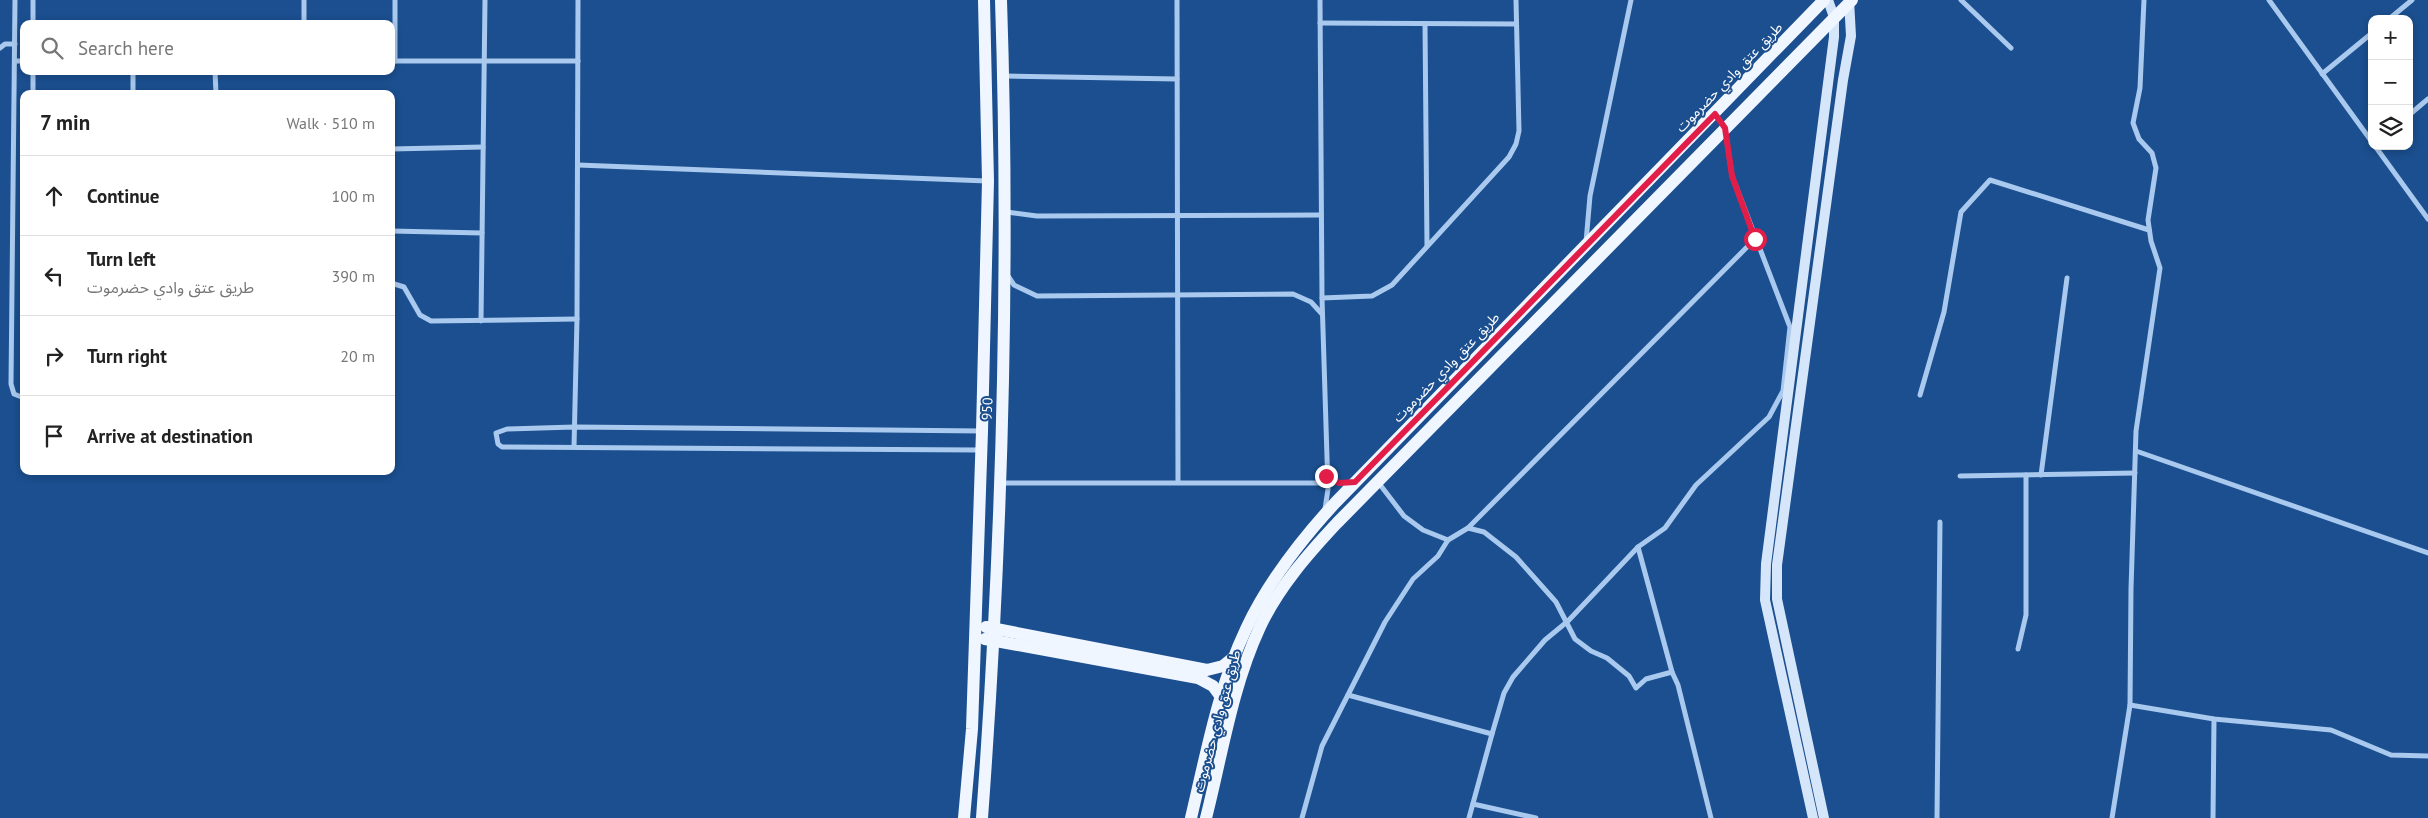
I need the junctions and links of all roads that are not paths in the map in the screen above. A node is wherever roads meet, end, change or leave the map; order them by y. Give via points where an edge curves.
1 (15, 0) edge
2 (33, 0) edge
3 (304, 0) edge
4 (395, 0) edge
5 (485, 0) edge
6 (578, 0) edge
7 (984, 0) edge
8 (1001, 0) edge
9 (1177, 0) edge
10 (1320, 0) edge
11 (1516, 0) edge
12 (1631, 0) edge
13 (1824, 0) edge
14 (1828, 0) edge
15 (1961, 0) edge
16 (2144, 0) edge
17 (2412, 0) edge
18 (1850, 1) edge
19 (2271, 1) edge
20 (2394, 15) edge
21 (1834, 17) junction
22 (33, 20) edge
23 (304, 20) edge
24 (394, 20) edge
25 (1320, 23) junction
26 (1425, 24) junction
27 (1516, 24) junction
28 (2368, 36) edge
29 (15, 44) junction
30 (0, 48) edge
31 (2011, 48) dead end
32 (15, 61) junction
33 (20, 61) edge
34 (395, 61) edge
35 (485, 61) junction
36 (578, 61) junction
37 (2322, 74) junction
38 (33, 75) edge
39 (132, 75) edge
40 (215, 75) edge
41 (1003, 76) junction
42 (1177, 79) junction
43 (33, 90) edge
44 (132, 90) edge
45 (216, 90) edge
46 (2428, 99) edge
47 (2413, 112) edge
48 (1715, 114) junction
49 (1725, 128) junction
50 (2368, 137) edge
51 (483, 147) junction
52 (395, 149) edge
53 (2378, 150) edge
54 (578, 165) junction
55 (988, 181) junction
56 (1003, 212) junction
57 (1178, 214) junction
58 (1321, 215) junction
59 (2428, 217) edge
60 (2149, 230) junction
61 (395, 232) edge
62 (482, 233) junction
63 (1755, 239) junction
64 (1427, 246) junction
65 (1585, 246) junction
66 (1004, 272) junction
67 (2067, 278) dead end
68 (395, 285) edge
69 (1178, 295) junction
70 (1322, 298) junction
71 (1322, 315) junction
72 (577, 319) junction
73 (481, 321) junction
74 (1920, 395) dead end
75 (20, 396) edge
76 (574, 427) junction
77 (982, 431) junction
78 (574, 447) junction
79 (982, 450) junction
80 (2136, 452) junction
81 (2135, 473) junction
82 (2026, 475) junction
83 (2041, 475) junction
84 (1960, 476) dead end
85 (1327, 480) junction
86 (1378, 481) junction
87 (1178, 482) junction
88 (1355, 482) junction
89 (999, 483) junction
90 (1321, 518) junction
91 (1940, 522) dead end
92 (1468, 528) junction
93 (1448, 540) junction
94 (1638, 547) junction
95 (2428, 553) edge
96 (1274, 579) junction
97 (1286, 586) junction
98 (1568, 621) junction
99 (975, 631) junction
100 (993, 634) junction
101 (2018, 649) dead end
102 (1234, 656) junction
103 (1672, 672) junction
104 (1348, 695) junction
105 (1221, 697) junction
106 (2130, 705) junction
107 (2214, 719) junction
108 (1492, 734) junction
109 (2428, 756) edge
110 (1473, 804) junction
111 (964, 818) edge
112 (982, 818) edge
113 (1191, 818) edge
114 (1206, 818) edge
115 (1302, 818) edge
116 (1469, 818) edge
117 (1536, 818) edge
118 (1711, 818) edge
119 (1813, 818) edge
120 (1824, 818) edge
121 (1937, 818) edge
122 (2112, 818) edge
123 (2212, 818) edge

1 - 29 street
2 - 22 street
3 - 23 street
4 - 24 street
5 - 35 street
6 - 36 street
7 - 55 main road, 950
8 - 41 main road, 950 / 950
9 - 42 street
10 - 25 street
11 - 27 street
12 - 65 street via 1590,196
13 - 48 main road, طريق عتق وادي حضرموت
14 - 21 street
15 - 31 street
16 - 60 street via 2140,88 2133,123 2139,139 2152,153 2156,168
17 - 20 street
18 - 21 main road, طريق عتق وادي حضرموت
18 - 120 street via 1851,36 1842,80 1777,565 1777,599
19 - 37 street
21 - 49 main road, طريق عتق وادي حضرموت
21 - 119 street via 1813,209 1766,564 1765,600
25 - 26 street
25 - 58 street
26 - 27 street
26 - 64 street
27 - 64 street via 1519,131 1516,144 1509,157
28 - 37 street
29 - 30 street via 5,44
29 - 32 street
32 - 33 street
32 - 75 street via 11,384 14,394
34 - 35 street
35 - 36 street
35 - 51 street
36 - 54 street
37 - 50 street
38 - 43 street
39 - 44 street
40 - 45 street
41 - 42 street
41 - 56 main road, 950 / 950
42 - 57 street
46 - 47 street
48 - 49 street
48 - 65 main road, طريق عتق وادي حضرموت
49 - 63 street via 1732,176
49 - 86 main road, طريق عتق وادي حضرموت
51 - 52 street
51 - 62 street
53 - 59 street
54 - 55 street
54 - 72 street
55 - 77 main road, 950
56 - 57 street via 1037,216
56 - 66 main road, 950 / 950
57 - 58 street
57 - 69 street
58 - 70 street
60 - 74 street via 1990,180 1961,212 1944,312
60 - 80 street via 2160,268 2136,431
61 - 62 street
62 - 73 street
63 - 92 street
63 - 94 street via 1790,327 1783,391 1769,417 1696,485 1665,528
64 - 70 street via 1392,286 1379,294
65 - 88 main road, طريق عتق وادي حضرموت
66 - 69 street via 1014,286 1037,296
66 - 89 main road, 950 / 950
67 - 83 street
68 - 73 street via 404,287 420,315 431,320
69 - 71 street via 1293,294 1311,302
69 - 87 street
70 - 71 street
71 - 85 street
72 - 73 street
72 - 76 street
76 - 77 street
76 - 78 street
76 - 78 street via 507,429 496,433 502,447
77 - 79 main road, 950
78 - 79 street
79 - 99 main road, 950
80 - 81 street
80 - 95 street
81 - 83 street
81 - 106 street
82 - 83 street
82 - 84 street
82 - 101 street via 2026,615
85 - 87 street
85 - 88 street
85 - 90 street via 1327,503
86 - 93 street via 1404,516 1423,530
86 - 97 main road, طريق عتق وادي حضرموت via 1322,540
87 - 89 street
88 - 90 main road, طريق عتق وادي حضرموت
89 - 100 main road, 950 / 950
90 - 96 main road, طريق عتق وادي حضرموت
91 - 121 street
92 - 93 street
92 - 98 street via 1484,532 1516,558 1556,602
93 - 104 street via 1438,556 1413,579
94 - 98 street
94 - 103 street
96 - 97 main road
96 - 102 main road, طريق عتق وادي حضرموت via 1253,614
97 - 114 main road, طريق عتق وادي حضرموت via 1260,627 1245,668
98 - 103 street via 1575,639 1607,658 1629,676 1636,688 1646,679
98 - 108 street via 1545,640 1513,677 1504,693
99 - 100 main road
99 - 111 main road, 950 via 972,729
100 - 102 main road via 1207,670 1223,666
100 - 105 main road via 1198,678 1213,686
100 - 112 main road, 950 / 950
102 - 105 main road, طريق عتق وادي حضرموت
103 - 118 street
104 - 108 street
104 - 115 street via 1322,746
105 - 113 main road, طريق عتق وادي حضرموت
106 - 107 street
106 - 122 street
107 - 109 street via 2331,730 2391,755
107 - 123 street
108 - 110 street
110 - 116 street
110 - 117 street

